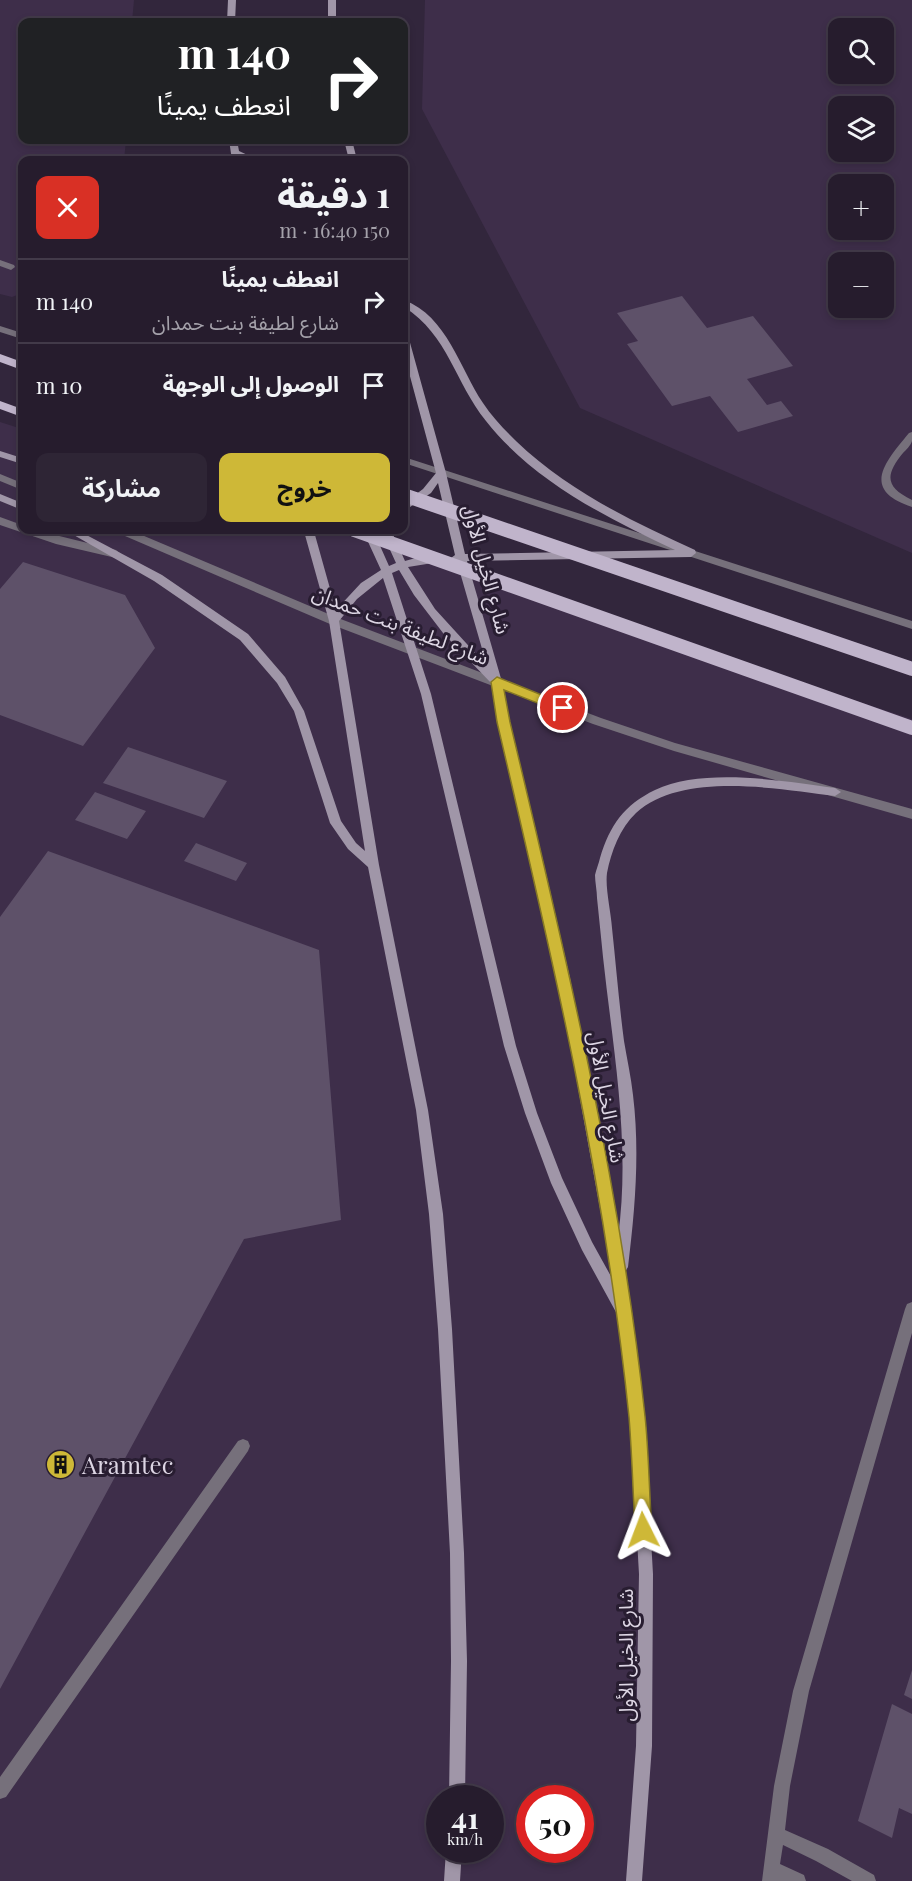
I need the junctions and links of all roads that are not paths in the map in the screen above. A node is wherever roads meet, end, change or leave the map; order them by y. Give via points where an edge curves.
1 (232, 0) edge
2 (332, 0) edge
3 (231, 18) edge
4 (332, 18) edge
5 (0, 263) edge
6 (10, 267) dead end
7 (408, 306) edge
8 (0, 329) edge
9 (18, 335) edge
10 (408, 353) edge
11 (0, 358) edge
12 (18, 365) edge
13 (0, 405) edge
14 (18, 412) edge
15 (912, 435) edge
16 (0, 454) edge
17 (18, 460) edge
18 (408, 461) edge
19 (441, 473) junction
20 (0, 477) edge
21 (18, 485) edge
22 (408, 496) edge
23 (0, 497) edge
24 (912, 504) edge
25 (18, 505) edge
26 (408, 505) edge
27 (0, 521) edge
28 (18, 527) edge
29 (39, 534) edge
30 (78, 534) edge
31 (131, 534) edge
32 (311, 534) edge
33 (365, 534) edge
34 (370, 534) edge
35 (388, 534) edge
36 (691, 553) junction
37 (118, 555) junction
38 (461, 558) junction
39 (402, 565) junction
40 (386, 572) junction
41 (334, 621) junction
42 (912, 625) edge
43 (412, 651) junction
44 (912, 669) edge
45 (497, 682) junction
46 (912, 728) edge
47 (836, 792) junction
48 (912, 813) edge
49 (373, 865) junction
50 (619, 1277) junction
51 (912, 1309) edge
52 (625, 1316) junction
53 (243, 1446) dead end
54 (457, 1785) edge
55 (0, 1791) edge
56 (776, 1834) junction
57 (453, 1863) edge
58 (771, 1875) edge
59 (452, 1881) edge
60 (634, 1881) edge
61 (798, 1881) edge
62 (868, 1881) edge

1 - 3 main road
2 - 4 main road
5 - 6 street
7 - 36 main road via 439,331 490,420 543,471 575,495
8 - 9 street
10 - 19 main road, شارع الخيل الأول
11 - 12 main road
13 - 14 main road
15 - 24 street via 883,476 885,486 893,494
16 - 17 main road
18 - 19 street
19 - 26 main road via 427,491
19 - 36 street
19 - 38 main road, شارع الخيل الأول
20 - 21 street
22 - 44 main road, bridge
23 - 25 main road
27 - 28 street
29 - 37 street
30 - 37 main road
31 - 41 street, شارع لطيفة بنت حمدان
32 - 41 main road
33 - 46 main road, bridge
34 - 40 main road
35 - 39 main road
36 - 38 main road
36 - 42 street
37 - 49 main road via 231,626 281,680 302,720 336,823 352,846
38 - 39 main road
38 - 45 main road, شارع الخيل الأول
39 - 40 main road
39 - 45 main road via 441,625
40 - 41 main road via 364,584 346,601
40 - 43 main road
41 - 43 street, شارع لطيفة بنت حمدان
41 - 49 main road
43 - 45 street, شارع لطيفة بنت حمدان
43 - 52 main road via 439,744 510,1046 531,1113 587,1246
45 - 47 street, شارع لطيفة بنت حمدان via 674,747
45 - 50 main road, شارع الخيل الأول via 564,978
47 - 48 street, شارع لطيفة بنت حمدان
47 - 50 main road via 732,780 687,784 633,811 610,839 601,875 627,1096 630,1154 628,1215
49 - 54 main road via 422,1110 437,1226 457,1553
50 - 52 main road, شارع الخيل الأول
51 - 56 street via 801,1691
52 - 60 main road, شارع الخيل الأول via 637,1418 646,1574 644,1746
53 - 55 street
56 - 58 street
56 - 62 street
57 - 59 main road
58 - 61 street

